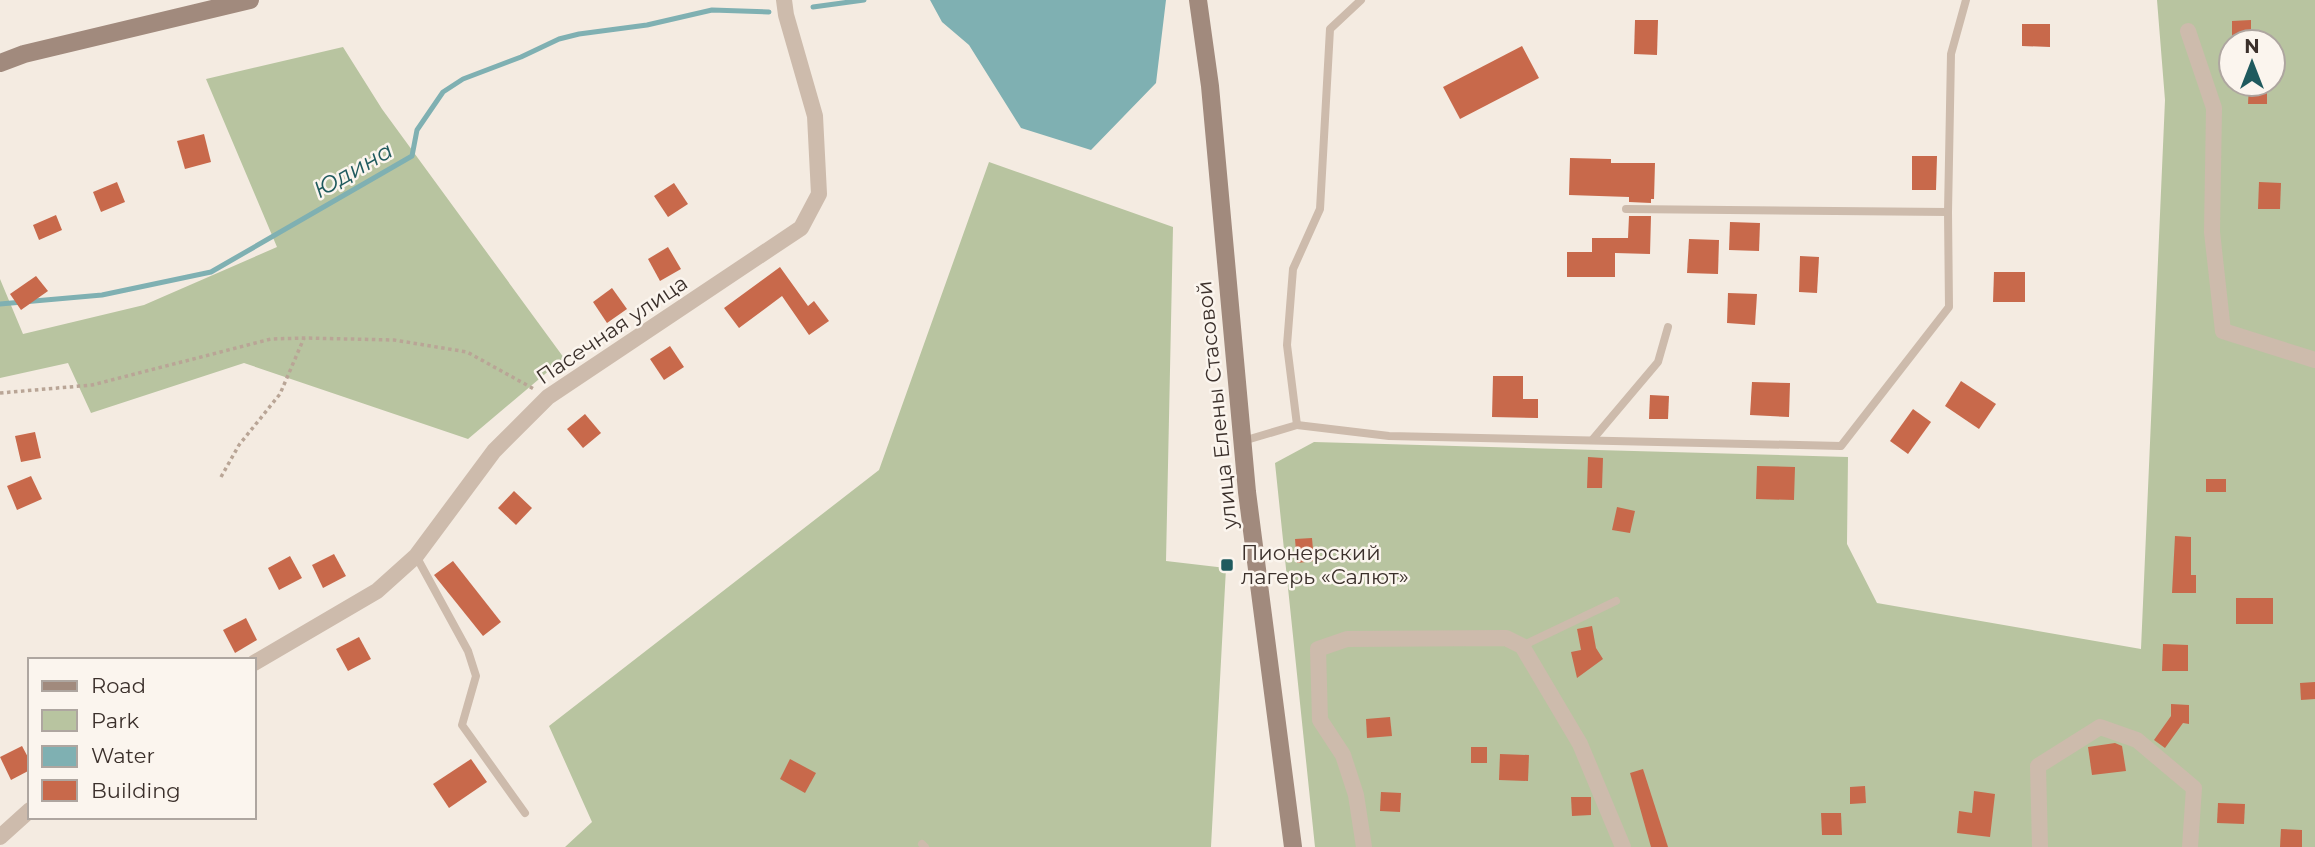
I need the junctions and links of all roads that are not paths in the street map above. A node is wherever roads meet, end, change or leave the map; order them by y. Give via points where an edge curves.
1 (250, 0) edge
2 (784, 0) edge
3 (1198, 0) edge
4 (1361, 0) edge
5 (1966, 0) edge
6 (2188, 31) dead end
7 (0, 63) edge
8 (1626, 209) dead end
9 (1948, 212) junction
10 (1668, 327) dead end
11 (2315, 360) edge
12 (1297, 425) junction
13 (1593, 439) junction
14 (1243, 441) junction
15 (416, 556) junction
16 (1616, 601) dead end
17 (1522, 646) junction
18 (256, 662) edge
19 (28, 812) edge
20 (525, 813) dead end
21 (0, 837) edge
22 (1293, 847) edge
23 (1364, 847) edge
24 (1623, 847) edge
25 (2040, 847) edge
26 (2190, 847) edge

1 - 7 main road
2 - 15 street, Пасечная улица via 815,116 819,194 801,228 548,397 494,451
3 - 14 main road, улица Елены Стасовой
4 - 12 lane via 1331,29 1320,209 1293,269 1287,345
5 - 9 lane via 1951,54
6 - 11 street via 2214,108 2212,232 2223,331
8 - 9 lane
9 - 13 lane via 1949,307 1841,446
10 - 13 lane via 1658,362
12 - 13 lane via 1389,436
12 - 14 lane
14 - 22 main road, улица Елены Стасовой
15 - 18 street, Пасечная улица via 377,591
15 - 20 lane via 468,651 476,676 462,725
16 - 17 lane
17 - 23 street via 1506,638 1346,639 1318,649 1320,720 1343,755 1356,795
17 - 24 street via 1580,744
19 - 21 street
25 - 26 street via 2038,766 2100,727 2137,740 2194,788

